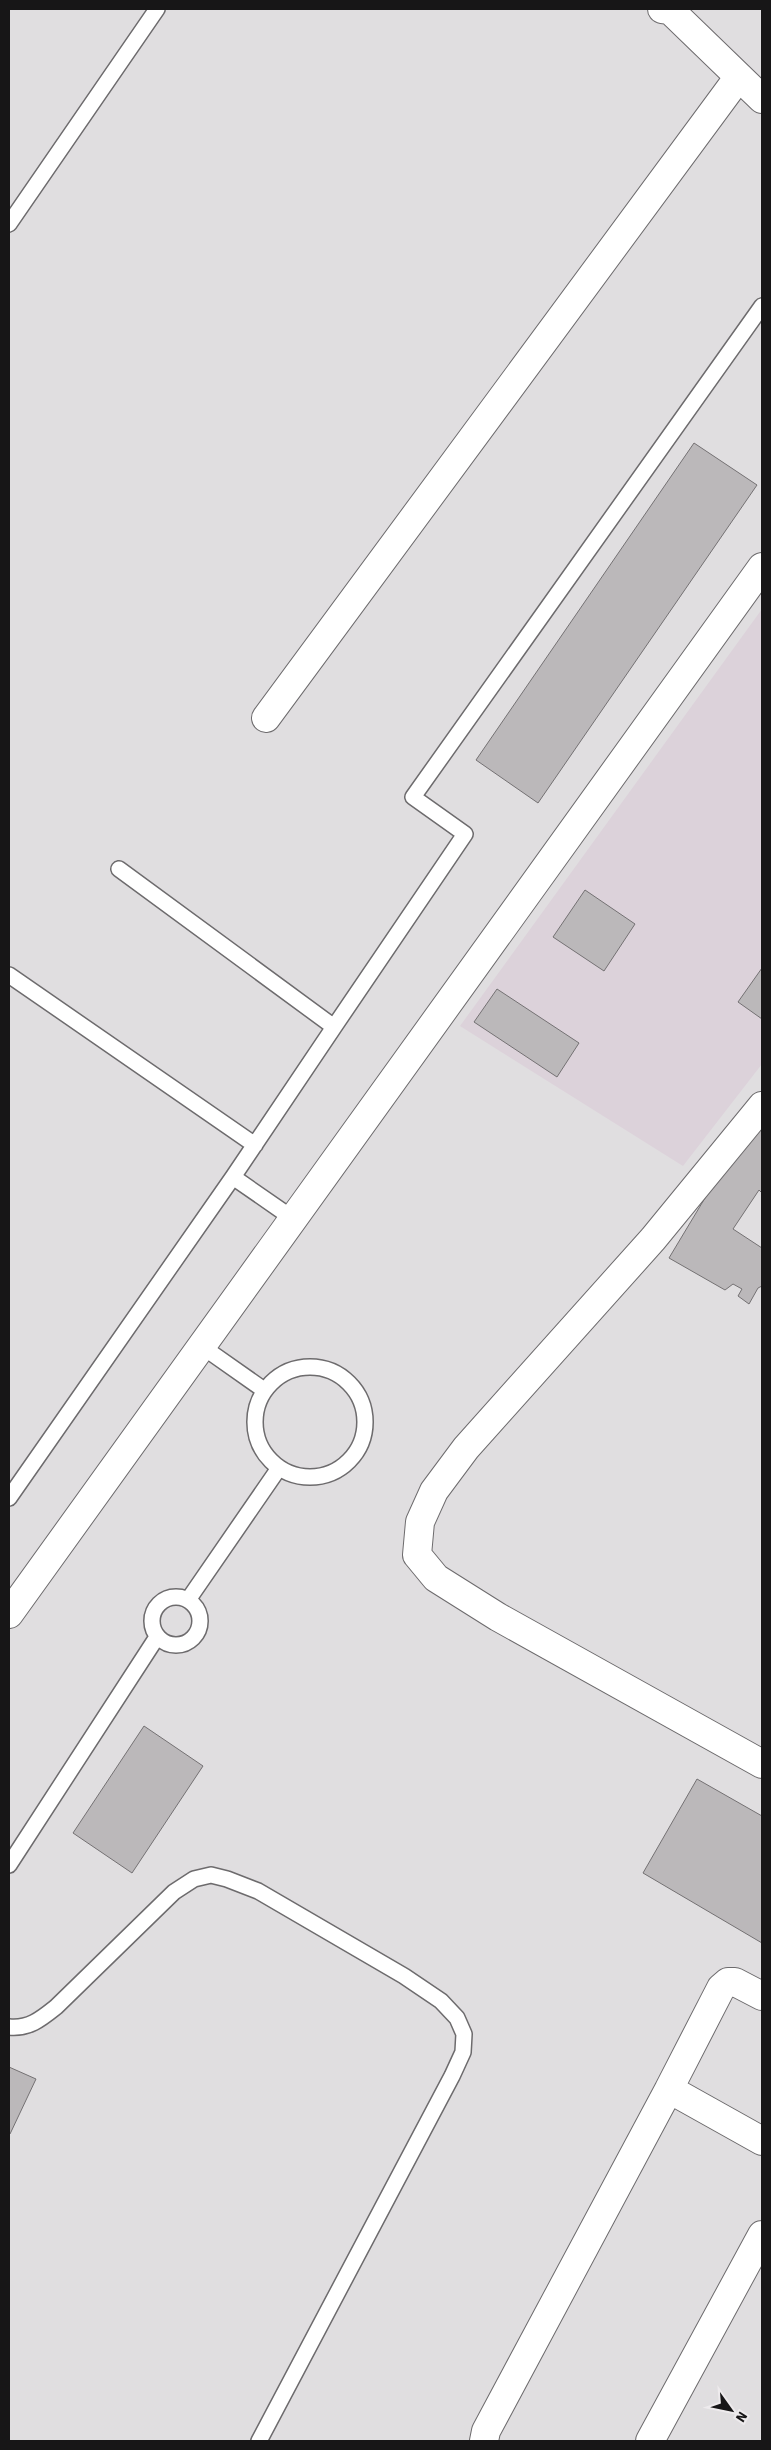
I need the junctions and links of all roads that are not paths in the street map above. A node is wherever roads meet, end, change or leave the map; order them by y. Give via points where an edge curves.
1 (157, 9) edge
2 (667, 9) edge
3 (738, 78) junction
4 (762, 99) edge
5 (9, 224) edge
6 (762, 306) edge
7 (762, 567) edge
8 (266, 718) dead end
9 (119, 869) dead end
10 (9, 974) edge
11 (334, 1027) junction
12 (762, 1106) edge
13 (255, 1145) junction
14 (233, 1177) junction
15 (292, 1218) junction
16 (200, 1345) junction
17 (264, 1390) junction
18 (279, 1468) junction
19 (15, 1478) edge
20 (9, 1498) edge
21 (188, 1600) junction
22 (9, 1614) edge
23 (157, 1637) junction
24 (762, 1764) edge
25 (9, 1865) edge
26 (762, 1996) edge
27 (9, 2027) edge
28 (669, 2089) junction
29 (762, 2141) edge
30 (762, 2236) edge
31 (259, 2441) edge
32 (484, 2441) edge
33 (650, 2441) edge

1 - 5 lane
2 - 3 street
3 - 4 street
3 - 8 street
6 - 11 lane via 413,797 465,834
7 - 15 street
9 - 11 lane
10 - 13 lane
11 - 13 lane
12 - 24 street via 653,1240 461,1456 434,1491 420,1522 417,1555 436,1578 498,1616
13 - 14 lane
14 - 15 lane
14 - 19 lane
15 - 16 street
16 - 17 lane
16 - 22 street
17 - 18 lane via 254,1424 266,1456
17 - 18 lane via 291,1369 326,1368 341,1375 363,1402 364,1437 345,1466 312,1478
18 - 21 lane
19 - 20 lane
21 - 23 lane via 170,1597 159,1603 151,1620
21 - 23 lane via 199,1615 199,1629 192,1639 173,1645
23 - 25 lane
26 - 28 street via 735,1982 728,1982 721,1988
27 - 31 lane via 27,2026 38,2021 174,1892 194,1879 211,1875 258,1891 404,1976 441,2000 457,2018 464,2034 463,2052 452,2076
28 - 29 street
28 - 32 street via 486,2431
30 - 33 street

